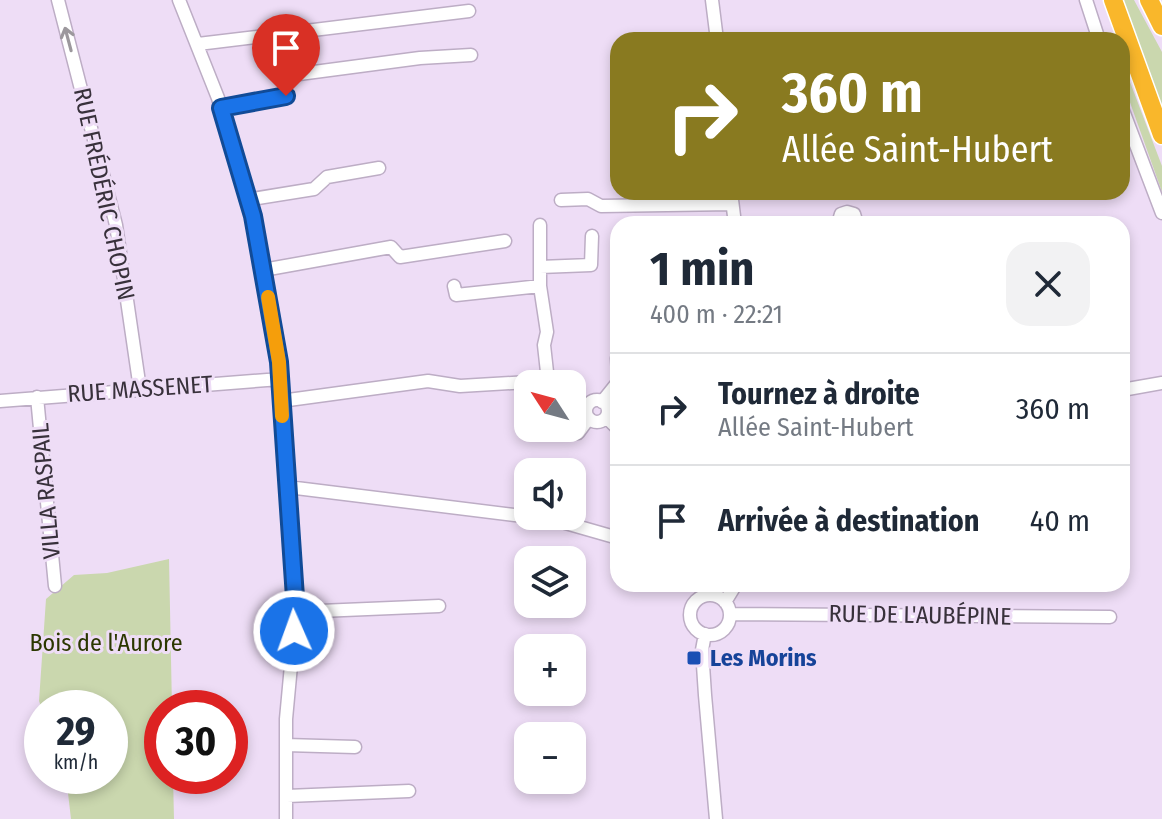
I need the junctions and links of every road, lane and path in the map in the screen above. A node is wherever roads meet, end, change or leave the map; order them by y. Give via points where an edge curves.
1 (58, 0) edge
2 (179, 0) edge
3 (712, 0) edge
4 (1086, 0) edge
5 (1113, 0) edge
6 (1149, 0) edge
7 (469, 11) dead end
8 (1162, 26) edge
9 (716, 32) edge
10 (1096, 32) edge
11 (1125, 32) edge
12 (198, 44) junction
13 (1130, 47) edge
14 (471, 55) dead end
15 (221, 108) junction
16 (1130, 129) edge
17 (1162, 135) edge
18 (379, 168) dead end
19 (246, 200) junction
20 (561, 200) dead end
21 (699, 200) edge
22 (1162, 213) edge
23 (540, 225) dead end
24 (592, 236) dead end
25 (505, 241) dead end
26 (540, 267) junction
27 (263, 270) junction
28 (454, 286) dead end
29 (540, 286) junction
30 (547, 370) edge
31 (280, 379) junction
32 (514, 383) edge
33 (1162, 383) edge
34 (140, 389) junction
35 (610, 389) edge
36 (1130, 389) edge
37 (586, 395) edge
38 (37, 397) junction
39 (0, 401) edge
40 (281, 401) junction
41 (596, 402) junction
42 (606, 417) junction
43 (589, 418) junction
44 (610, 421) edge
45 (586, 422) edge
46 (288, 487) junction
47 (610, 536) edge
48 (55, 586) dead end
49 (699, 592) edge
50 (733, 592) edge
51 (703, 596) junction
52 (439, 606) dead end
53 (727, 608) junction
54 (296, 612) junction
55 (1110, 617) dead end
56 (705, 634) junction
57 (286, 745) junction
58 (355, 747) dead end
59 (409, 791) dead end
60 (287, 796) junction
61 (286, 819) edge
62 (716, 819) edge

34 -> 1 street, RUE FRÉDÉRIC CHOPIN via 116,225
2 - 12 street
3 - 9 street
4 - 10 street
5 - 11 highway
6 - 8 highway
7 - 12 street
12 - 15 street
13 - 17 highway
14 - 15 street via 284,76 286,96
15 - 19 street
16 - 22 street
18 - 19 street via 327,177 314,189
19 - 27 street
20 - 21 street via 588,199 601,206
23 - 26 street
24 - 26 street via 591,265
25 - 27 street via 400,257 391,247
26 - 29 street
27 - 31 street
28 - 29 street via 456,295
29 - 30 street
31 - 34 street, RUE MASSENET
31 - 40 street
32 - 40 street via 460,386 428,381
33 - 36 street
34 - 38 street, RUE MASSENET
35 - 41 street
37 - 41 street
38 - 39 street, RUE MASSENET
38 - 48 street, VILLA RASPAIL
40 - 46 street
41 - 42 street via 607,407
41 - 43 street via 586,409
42 - 43 street via 597,422
42 - 44 street
43 - 45 street
46 - 47 street via 555,520
46 - 54 street
49 - 51 street
50 - 53 street
51 - 53 street via 715,596
51 - 56 street via 690,616
52 - 54 street
53 - 55 street, RUE DE L'AUBÉPINE
53 - 56 street via 722,630
54 - 57 street
56 - 62 street via 704,691
57 - 58 street
57 - 60 street
59 - 60 street
60 - 61 street

